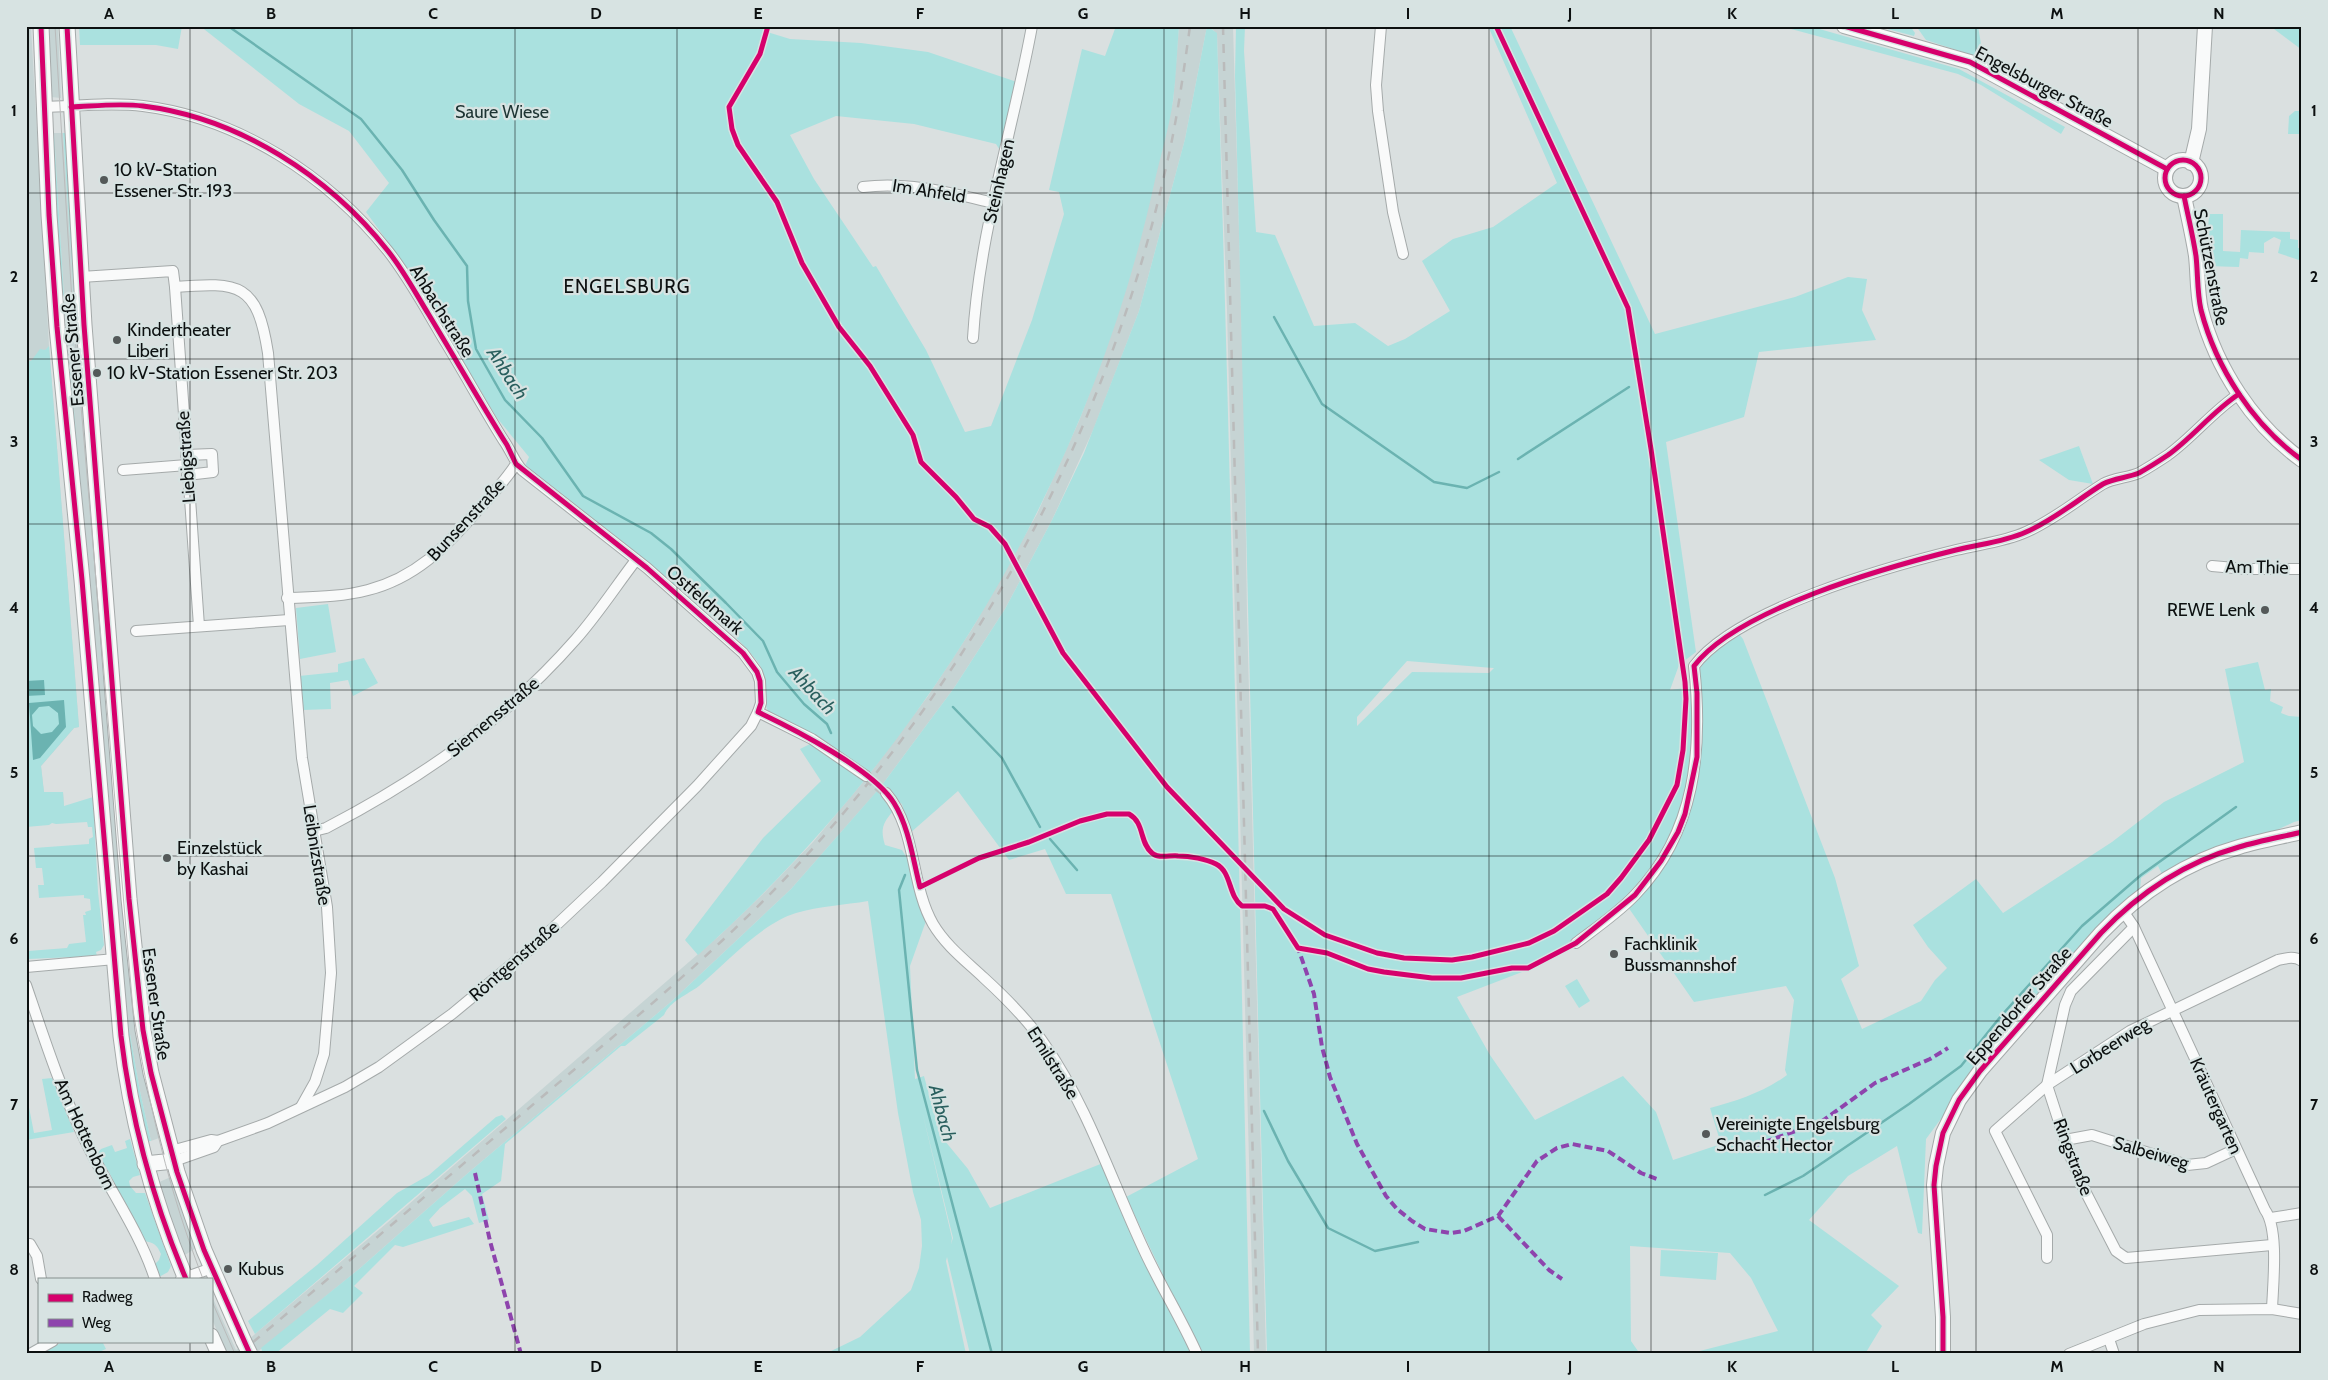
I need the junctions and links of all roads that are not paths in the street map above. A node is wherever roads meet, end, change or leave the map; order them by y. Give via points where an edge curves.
1 (41, 26) edge
2 (67, 26) edge
3 (1032, 26) edge
4 (1381, 26) edge
5 (1844, 26) edge
6 (2204, 26) edge
7 (45, 107) junction
8 (71, 107) junction
9 (2191, 162) junction
10 (2168, 169) junction
11 (863, 187) dead end
12 (2184, 196) junction
13 (994, 203) junction
14 (1403, 254) dead end
15 (86, 277) junction
16 (174, 287) junction
17 (973, 338) dead end
18 (2239, 394) junction
19 (2302, 460) edge
20 (516, 464) junction
21 (187, 465) junction
22 (123, 470) dead end
23 (636, 560) junction
24 (2212, 566) dead end
25 (2302, 569) edge
26 (288, 598) junction
27 (289, 620) junction
28 (199, 626) junction
29 (136, 631) dead end
30 (758, 712) junction
31 (866, 776) tunnel mouth
32 (886, 793) tunnel mouth
33 (314, 831) junction
34 (2302, 832) edge
35 (2123, 911) junction
36 (2134, 928) junction
37 (1576, 944) dead end
38 (115, 959) junction
39 (2302, 961) edge
40 (26, 968) edge
41 (26, 984) edge
42 (2173, 1009) junction
43 (2048, 1085) junction
44 (301, 1107) junction
45 (2065, 1140) junction
46 (2236, 1149) junction
47 (172, 1156) junction
48 (146, 1164) junction
49 (2302, 1213) edge
50 (2271, 1218) junction
51 (26, 1244) edge
52 (2272, 1245) junction
53 (2047, 1258) dead end
54 (212, 1268) junction
55 (41, 1278) edge
56 (155, 1278) edge
57 (184, 1278) edge
58 (2272, 1309) junction
59 (2302, 1314) edge
60 (212, 1338) edge
61 (2109, 1339) junction
62 (51, 1342) edge
63 (247, 1348) edge
64 (30, 1354) edge
65 (219, 1354) edge
66 (1198, 1354) edge
67 (1943, 1354) edge
68 (2069, 1354) edge
69 (2114, 1354) edge

1 - 7 main road, Essener Straße
2 - 8 main road, Essener Straße
3 - 13 street, Steinhagen
4 - 14 street via 1376,85 1378,111 1393,212
5 - 10 street, Engelsburger Straße via 1970,62
6 - 9 street via 2198,129
7 - 8 street, Ahbachstraße
7 - 38 main road, Essener Straße via 57,327
8 - 15 main road, Essener Straße
8 - 20 street, Ahbachstraße via 129,105 193,118 251,139 317,182 359,218 388,251
9 - 10 street via 2176,162
9 - 12 street via 2199,172 2200,183
10 - 12 street via 2166,185 2174,194
11 - 13 street, Im Ahfeld via 884,184 912,187
12 - 18 street, Schützenstraße via 2196,257 2201,309 2218,354
13 - 17 street, Steinhagen via 981,260
15 - 16 street via 173,270
15 - 47 main road, Essener Straße via 136,968 144,1038
16 - 21 street, Liebigstraße
16 - 26 street, Leibnizstraße via 206,284 239,289 261,314 268,353
18 - 19 street, Schützenstraße via 2270,432
18 - 37 street via 2169,455 2138,473 2104,483 2053,518 2026,532 1894,567 1824,590 1771,612 1704,654 1694,666 1697,757 1678,832 1635,895
20 - 23 street, Ahbachstraße
20 - 26 street, Bunsenstraße via 439,553 422,566 368,590
21 - 22 street
21 - 28 street, Liebigstraße
23 - 30 street, Ostfeldmark via 743,652 760,681
23 - 33 street, Siemensstraße via 577,638 508,707 451,753 401,787 326,828
24 - 25 street, Am Thie
26 - 27 street, Leibnizstraße
27 - 28 street
27 - 33 street, Leibnizstraße via 302,758
28 - 29 street
30 - 31 street via 812,739
30 - 44 street, Röntgenstraße via 751,726 643,841 497,978 379,1067
32 - 66 street, Emilstraße via 899,811 932,923 951,948 1024,1017 1051,1054
33 - 44 street, Leibnizstraße via 327,907 330,996 324,1054 315,1082
34 - 35 street, Eppendorfer Straße via 2211,856 2169,878
35 - 36 street, Kräutergarten
35 - 67 street, Eppendorfer Straße via 1980,1071 1947,1124 1939,1149 1934,1185 1944,1317
36 - 42 street, Kräutergarten
36 - 43 street, Ringstraße via 2071,991 2065,1005
38 - 40 street
38 - 48 main road, Essener Straße via 125,1066
39 - 42 street, Lorbeerweg via 2287,957 2278,960
41 - 56 street, Am Hottenborn via 70,1107 97,1164 147,1254
42 - 43 street, Lorbeerweg via 2130,1031
42 - 46 street, Kräutergarten
43 - 45 street, Ringstraße
43 - 53 street, Lorbeerweg via 1995,1131 2047,1235
44 - 47 street, Röntgenstraße via 218,1141 214,1147
45 - 46 street, Salbeiweg via 2092,1136 2187,1165 2206,1163
45 - 52 street, Ringstraße via 2083,1187 2103,1226 2116,1251 2126,1258
46 - 50 street, Kräutergarten
47 - 48 main road
47 - 54 main road, Essener Straße
48 - 57 main road, Essener Straße
49 - 50 street
50 - 52 street, Kräutergarten
51 - 55 street via 30,1244 37,1256
52 - 58 street, Kräutergarten
54 - 57 street
54 - 63 main road, Essener Straße
58 - 59 street
58 - 61 street via 2218,1308 2180,1313
60 - 65 main road
61 - 68 street
61 - 69 street
62 - 64 street

